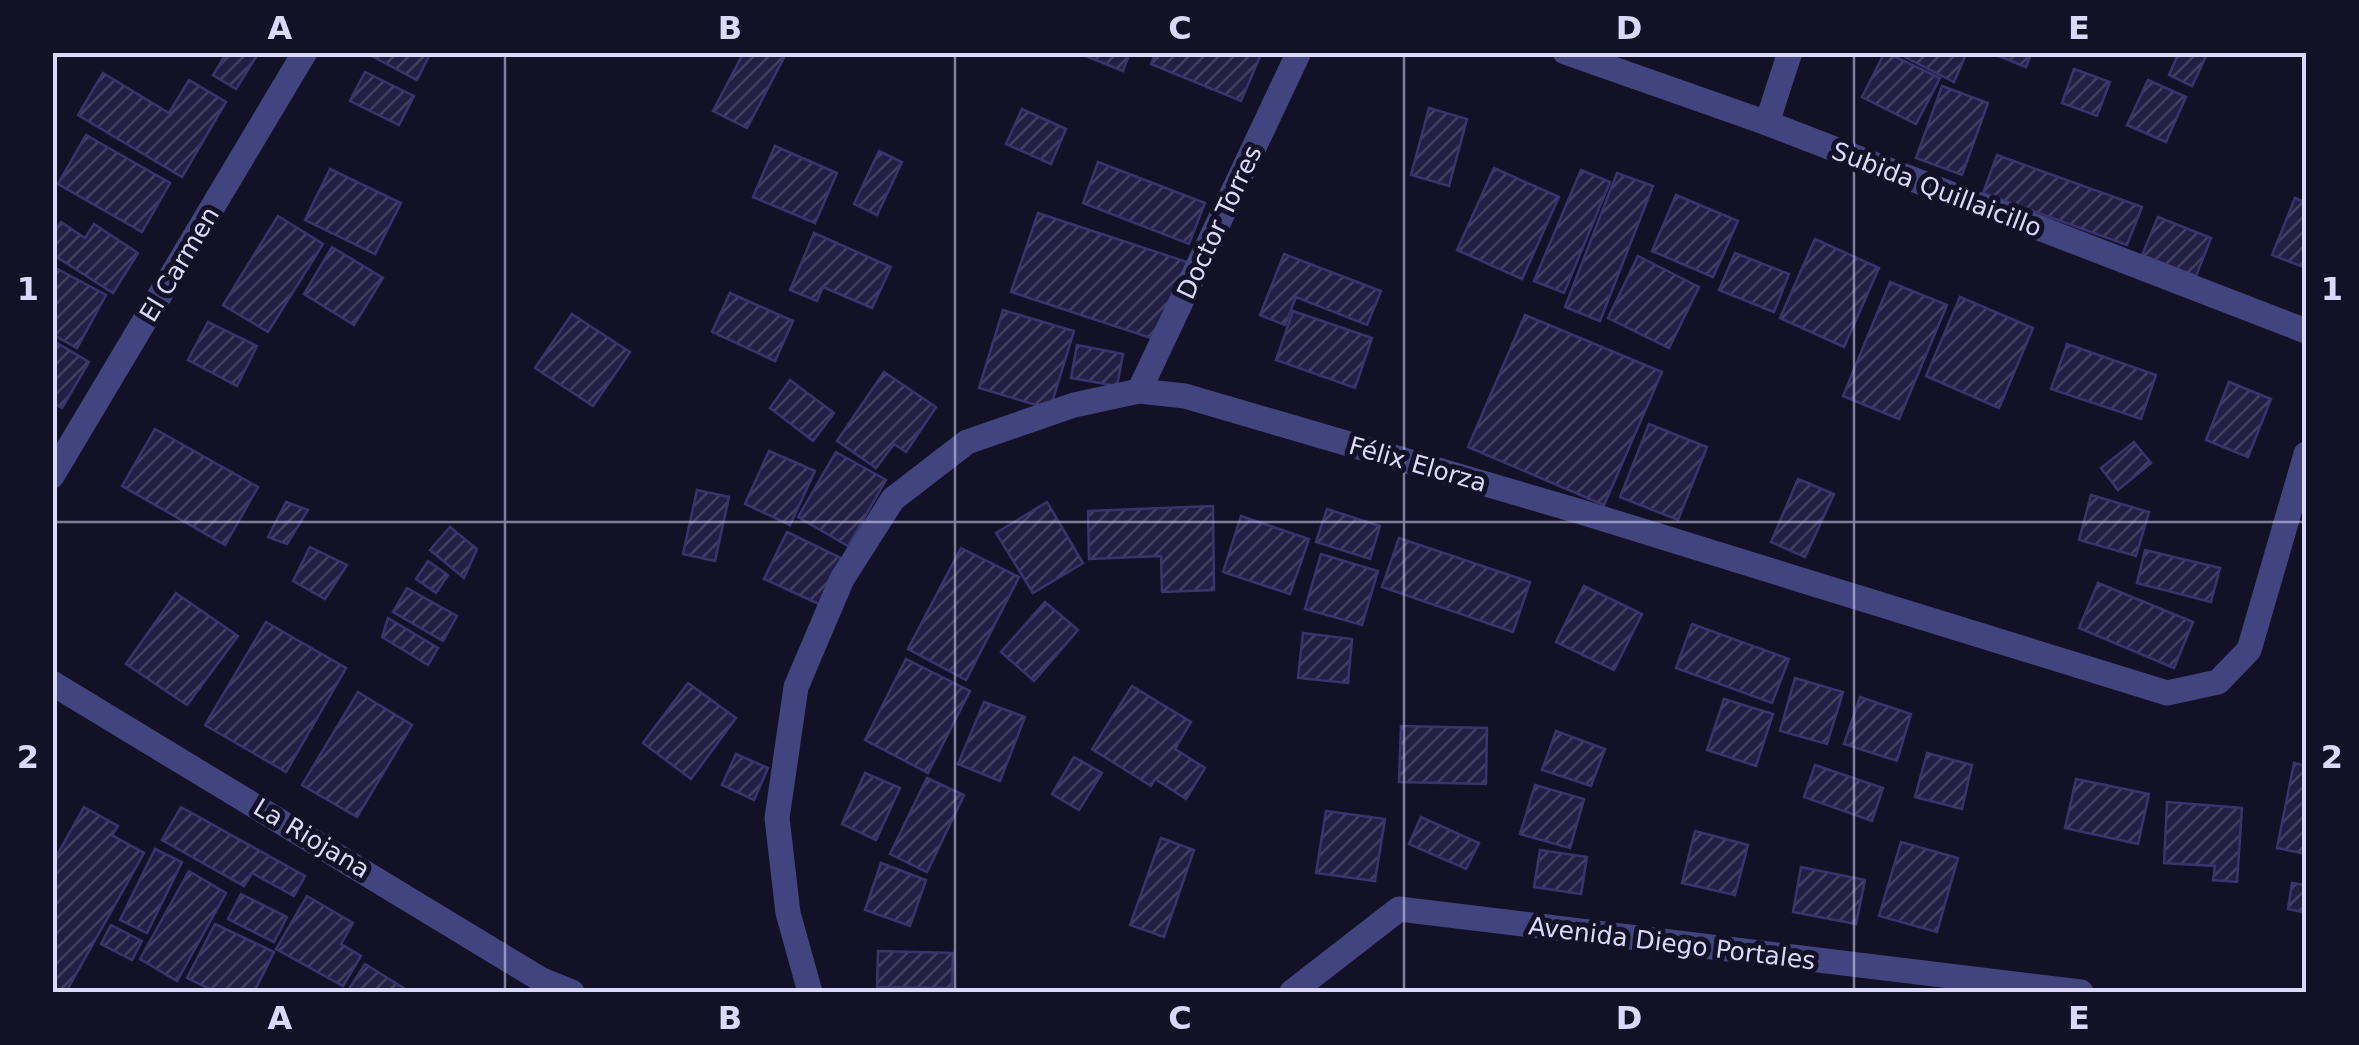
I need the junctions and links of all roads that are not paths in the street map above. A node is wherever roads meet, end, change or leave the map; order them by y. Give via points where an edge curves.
1 (305, 52) edge
2 (1299, 52) edge
3 (1566, 52) edge
4 (1790, 52) edge
5 (1767, 123) junction
6 (2306, 331) edge
7 (1140, 390) junction
8 (2306, 454) edge
9 (52, 476) edge
10 (52, 682) edge
11 (540, 986) edge
12 (572, 992) edge
13 (810, 992) edge
14 (1292, 992) edge
15 (2081, 992) edge

1 - 9 street, El Carmen
2 - 7 street, Doctor Torres
3 - 5 street, Subida Quillaicillo
4 - 5 street
5 - 6 street, Subida Quillaicillo
7 - 8 street, Félix Elorza via 1186,396 1578,510 2166,693 2218,682 2250,650
7 - 13 street, Félix Elorza via 967,442 893,499 842,579 796,687 777,818 788,913
10 - 11 street, La Riojana
11 - 12 street, La Riojana
14 - 15 street, Avenida Diego Portales via 1399,909

